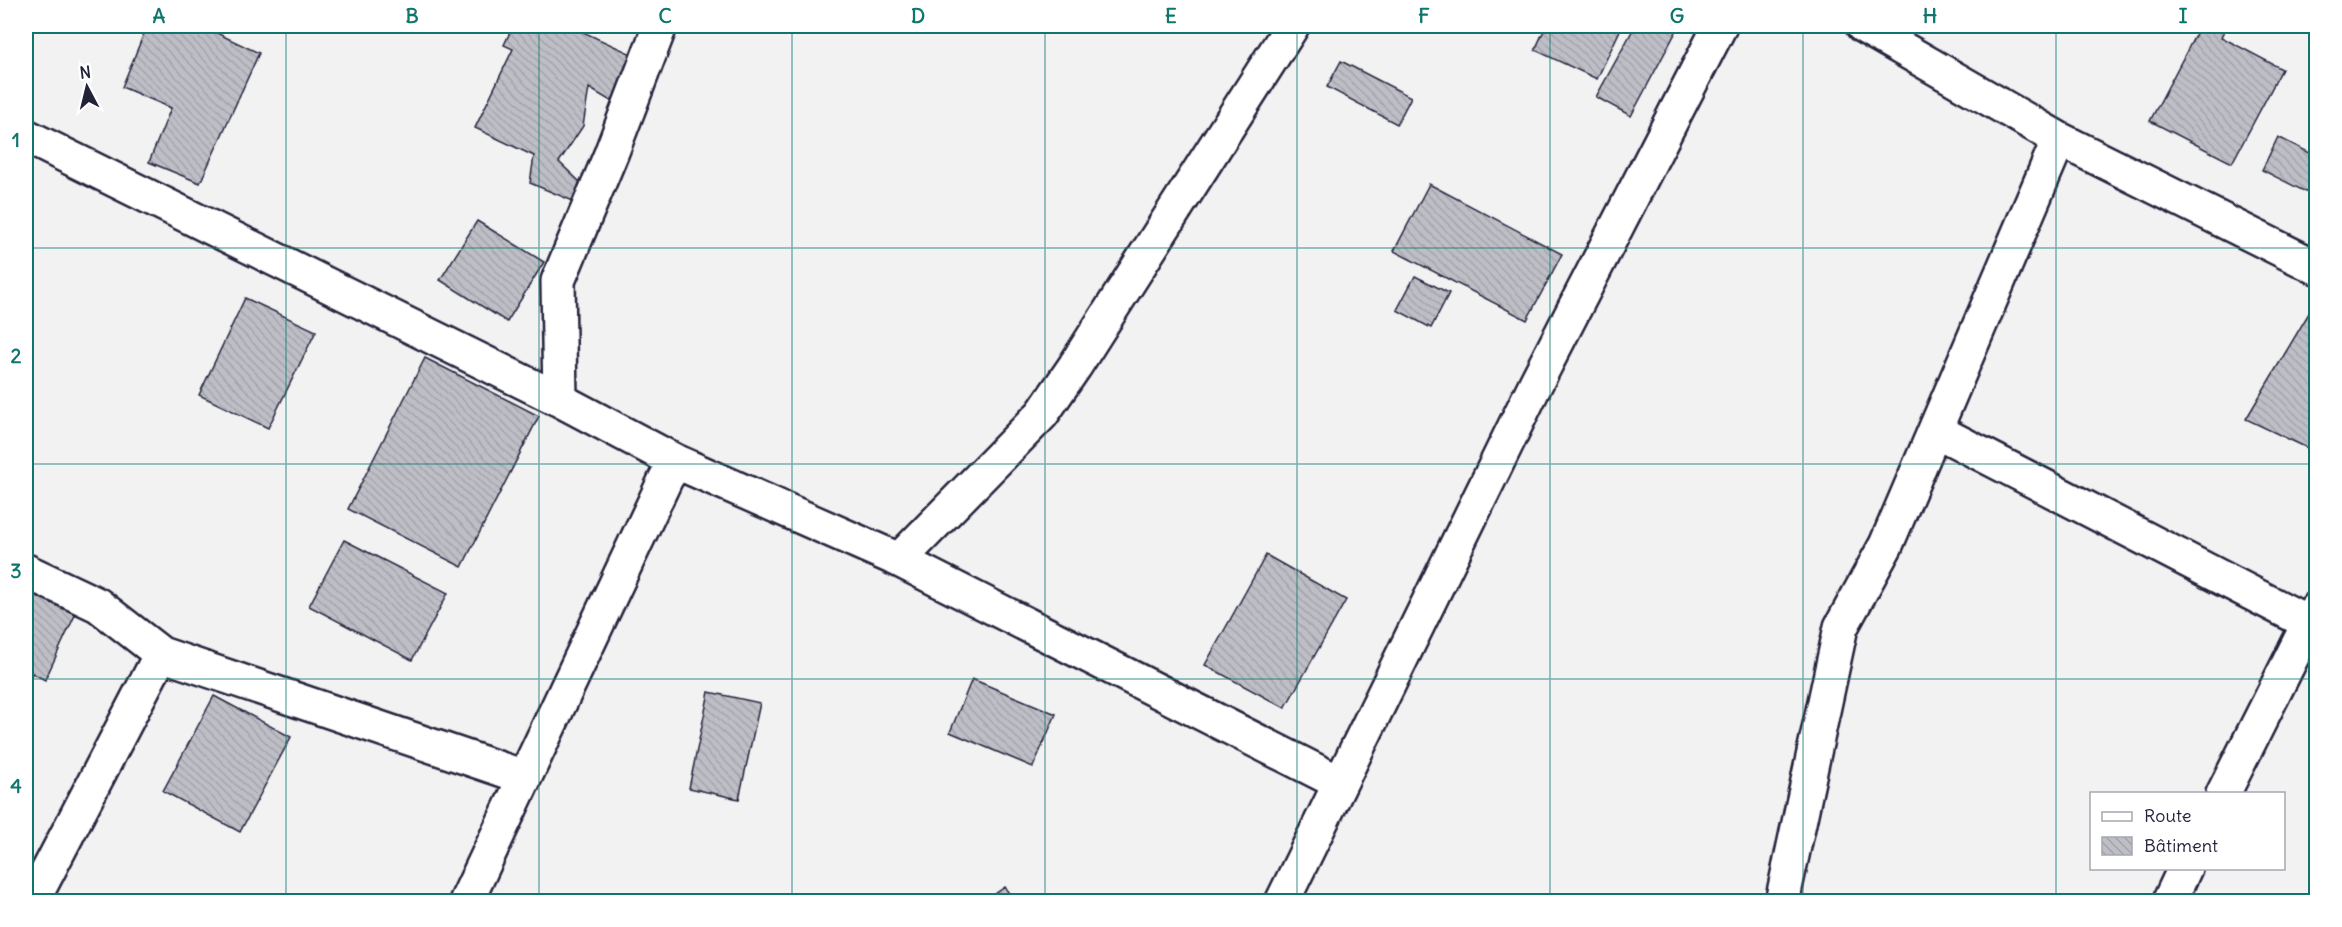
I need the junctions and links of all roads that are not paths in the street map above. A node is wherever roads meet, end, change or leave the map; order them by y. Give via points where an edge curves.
1 (1292, 26) edge
2 (1720, 26) edge
3 (1863, 26) edge
4 (653, 28) edge
5 (26, 136) edge
6 (2059, 139) junction
7 (2316, 267) edge
8 (560, 400) junction
9 (1935, 430) junction
10 (676, 462) junction
11 (899, 560) junction
12 (26, 571) edge
13 (2313, 616) edge
14 (161, 654) junction
15 (524, 777) junction
16 (1340, 783) junction
17 (2224, 792) edge
18 (2184, 870) edge
19 (32, 902) edge
20 (466, 902) edge
21 (1282, 902) edge
22 (1782, 902) edge
23 (2169, 902) edge

1 - 11 street via 1042,414
2 - 16 street via 1536,383
3 - 6 street
4 - 8 street via 611,154 558,280
5 - 8 street
6 - 7 street
6 - 9 street
8 - 10 street
9 - 13 street
9 - 22 street via 1886,545 1841,627
10 - 11 street
10 - 15 street
11 - 16 street
12 - 14 street via 98,604
13 - 17 street
14 - 15 street
14 - 19 street
15 - 20 street
16 - 21 street
18 - 23 street

